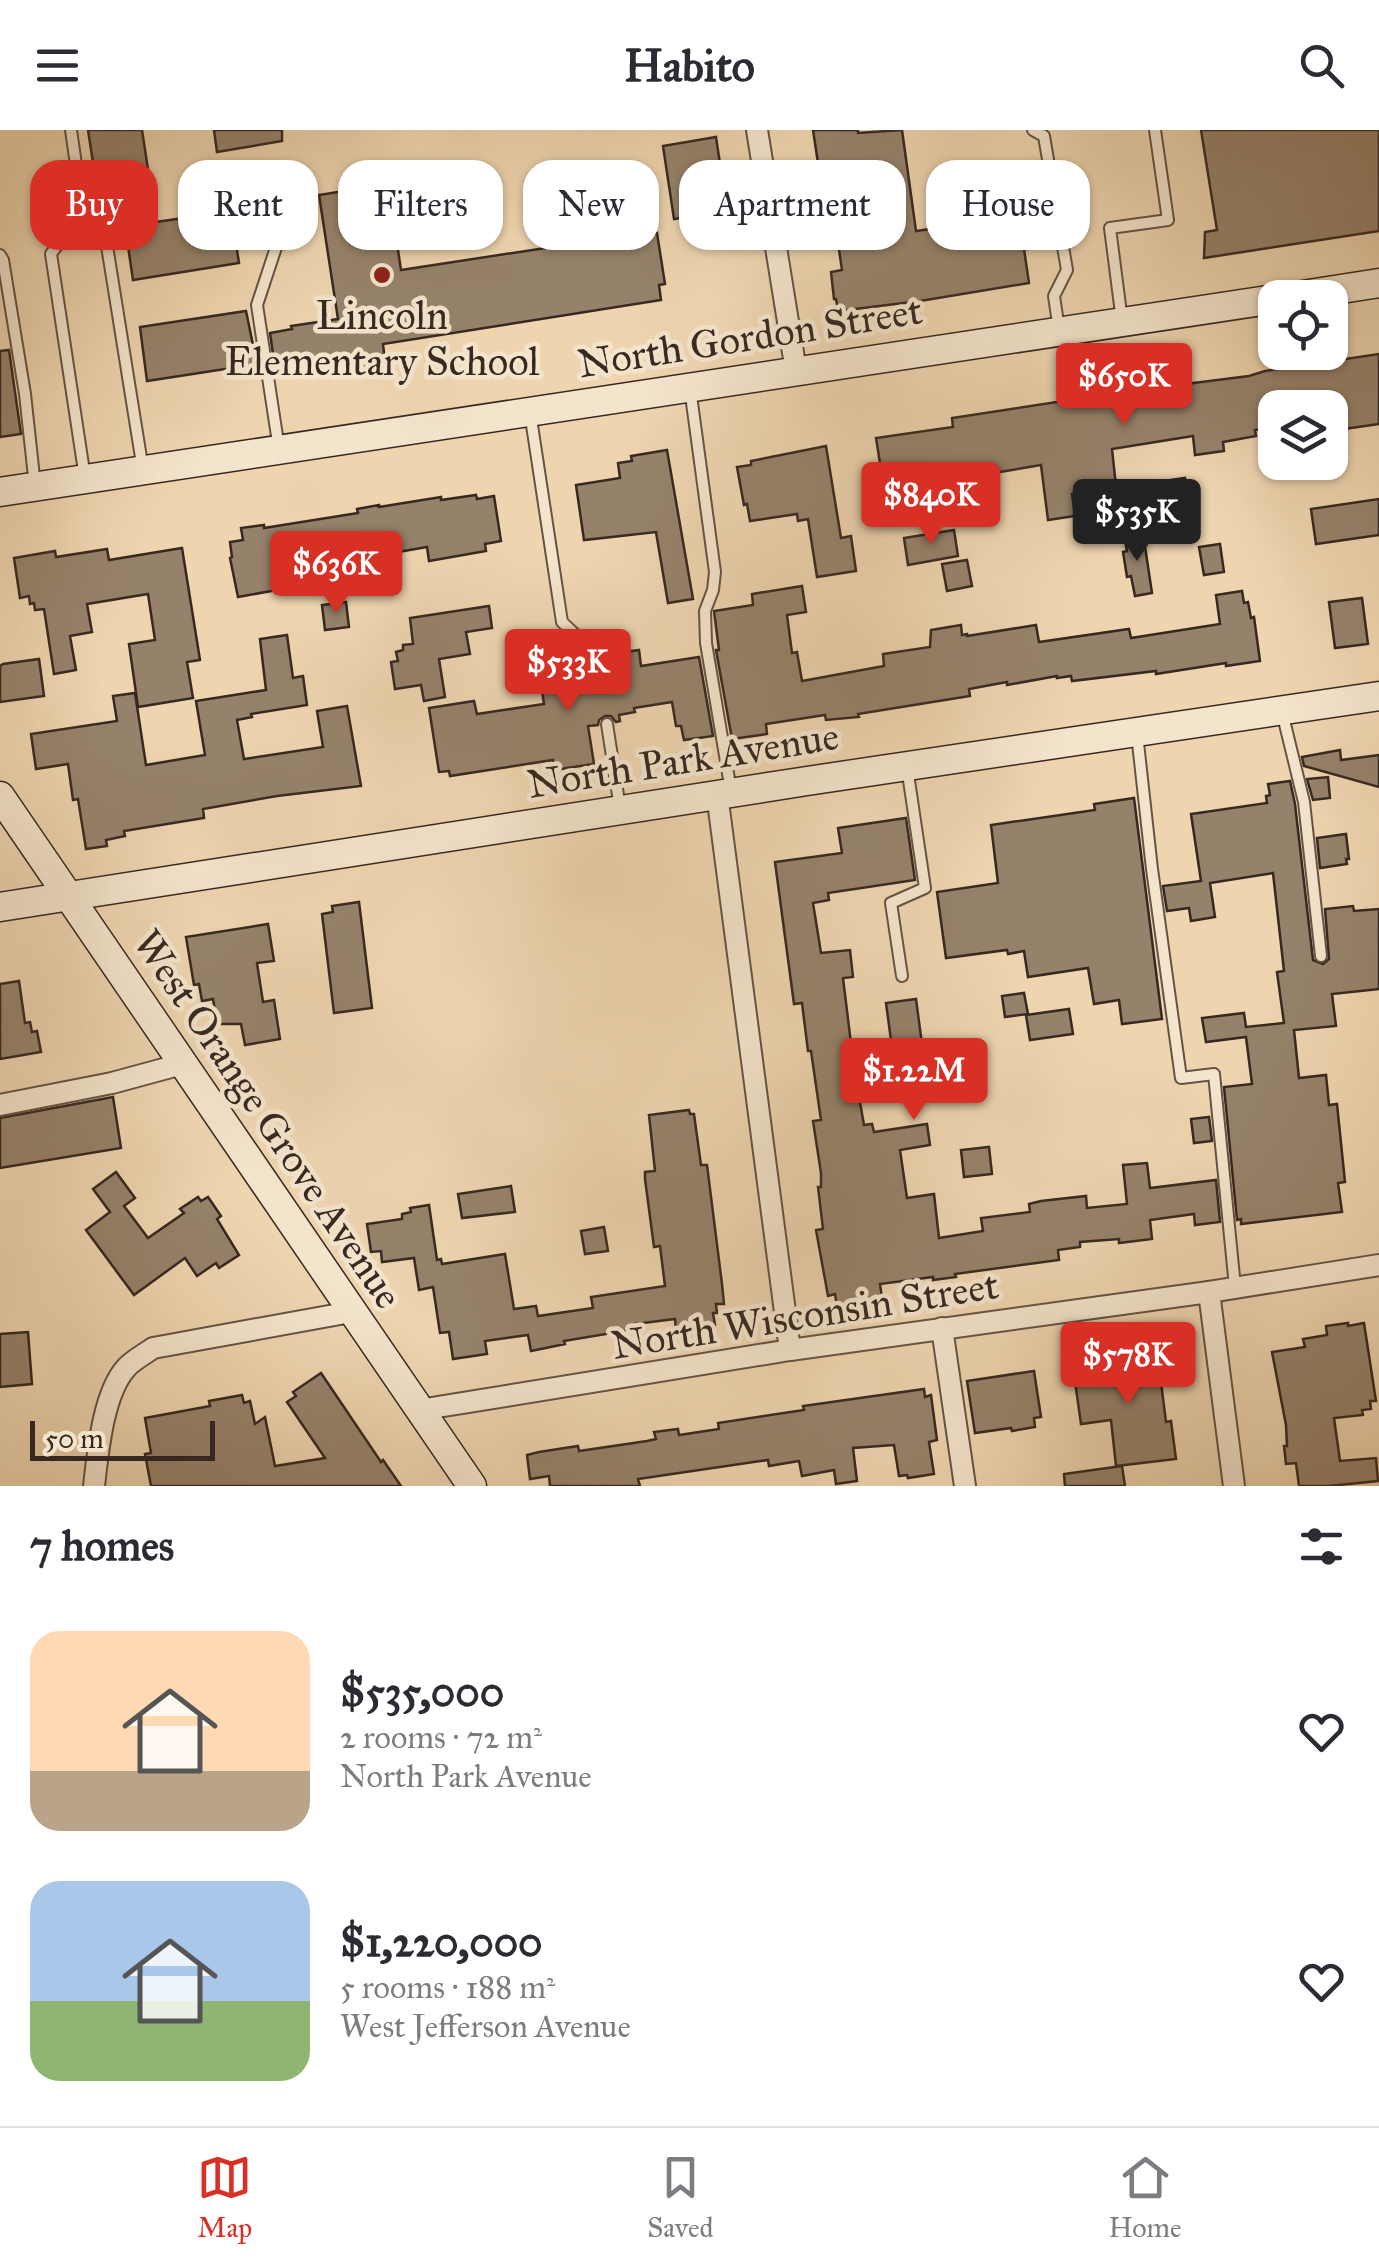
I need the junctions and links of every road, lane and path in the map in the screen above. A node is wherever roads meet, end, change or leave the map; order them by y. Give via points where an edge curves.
1 (71, 130) edge
2 (757, 130) edge
3 (1033, 130) edge
4 (1155, 130) edge
5 (75, 160) edge
6 (53, 250) edge
7 (108, 250) edge
8 (275, 250) edge
9 (0, 255) edge
10 (1379, 283) edge
11 (1348, 288) edge
12 (1258, 302) edge
13 (1122, 322) junction
14 (1060, 330) junction
15 (796, 371) junction
16 (690, 387) junction
17 (530, 412) junction
18 (279, 450) junction
19 (144, 470) junction
20 (85, 480) junction
21 (35, 487) junction
22 (0, 492) edge
23 (596, 656) dead end
24 (1379, 696) edge
25 (1282, 711) junction
26 (607, 724) dead end
27 (1137, 732) junction
28 (907, 766) junction
29 (724, 794) junction
30 (0, 796) edge
31 (620, 810) junction
32 (67, 896) junction
33 (0, 907) edge
34 (1321, 956) dead end
35 (902, 976) dead end
36 (182, 1064) junction
37 (0, 1105) edge
38 (1379, 1265) edge
39 (1235, 1288) junction
40 (1209, 1292) junction
41 (351, 1312) junction
42 (942, 1328) junction
43 (790, 1350) junction
44 (419, 1410) junction
45 (94, 1486) edge
46 (472, 1486) edge
47 (966, 1486) edge
48 (1234, 1486) edge

1 - 5 lane
2 - 15 street
3 - 14 lane via 1044,136 1066,270 1054,296
4 - 13 lane via 1168,220 1110,228
6 - 20 lane
7 - 19 lane
8 - 18 lane via 257,305
9 - 21 lane
10 - 11 street
12 - 13 street, North Gordon Street
13 - 14 street, North Gordon Street
14 - 15 street, North Gordon Street
15 - 16 street, North Gordon Street
16 - 17 street, North Gordon Street
16 - 29 lane via 715,572 706,643
17 - 18 street, North Gordon Street
17 - 23 lane via 562,622 592,641
18 - 19 street, North Gordon Street
19 - 20 street, North Gordon Street
20 - 21 street, North Gordon Street
21 - 22 street, North Gordon Street
24 - 25 street, North Park Avenue
25 - 27 street, North Park Avenue
25 - 34 lane via 1304,802
26 - 31 lane
27 - 28 street, North Park Avenue
27 - 39 lane via 1181,1078 1214,1074
28 - 29 street, North Park Avenue
28 - 35 lane via 925,888 891,904
29 - 31 street, North Park Avenue
29 - 43 street
30 - 32 street, West Orange Grove Avenue
31 - 32 street, North Park Avenue
32 - 33 street, North Park Avenue
32 - 36 street, West Orange Grove Avenue
36 - 37 street
36 - 41 street, West Orange Grove Avenue
38 - 39 street, North Wisconsin Street
39 - 40 street, North Wisconsin Street
40 - 42 street, North Wisconsin Street
40 - 48 street
41 - 44 street, West Orange Grove Avenue
41 - 45 street via 153,1348 127,1367 113,1391
42 - 43 street, North Wisconsin Street
42 - 47 street
43 - 44 street, North Wisconsin Street
44 - 46 street, West Orange Grove Avenue

